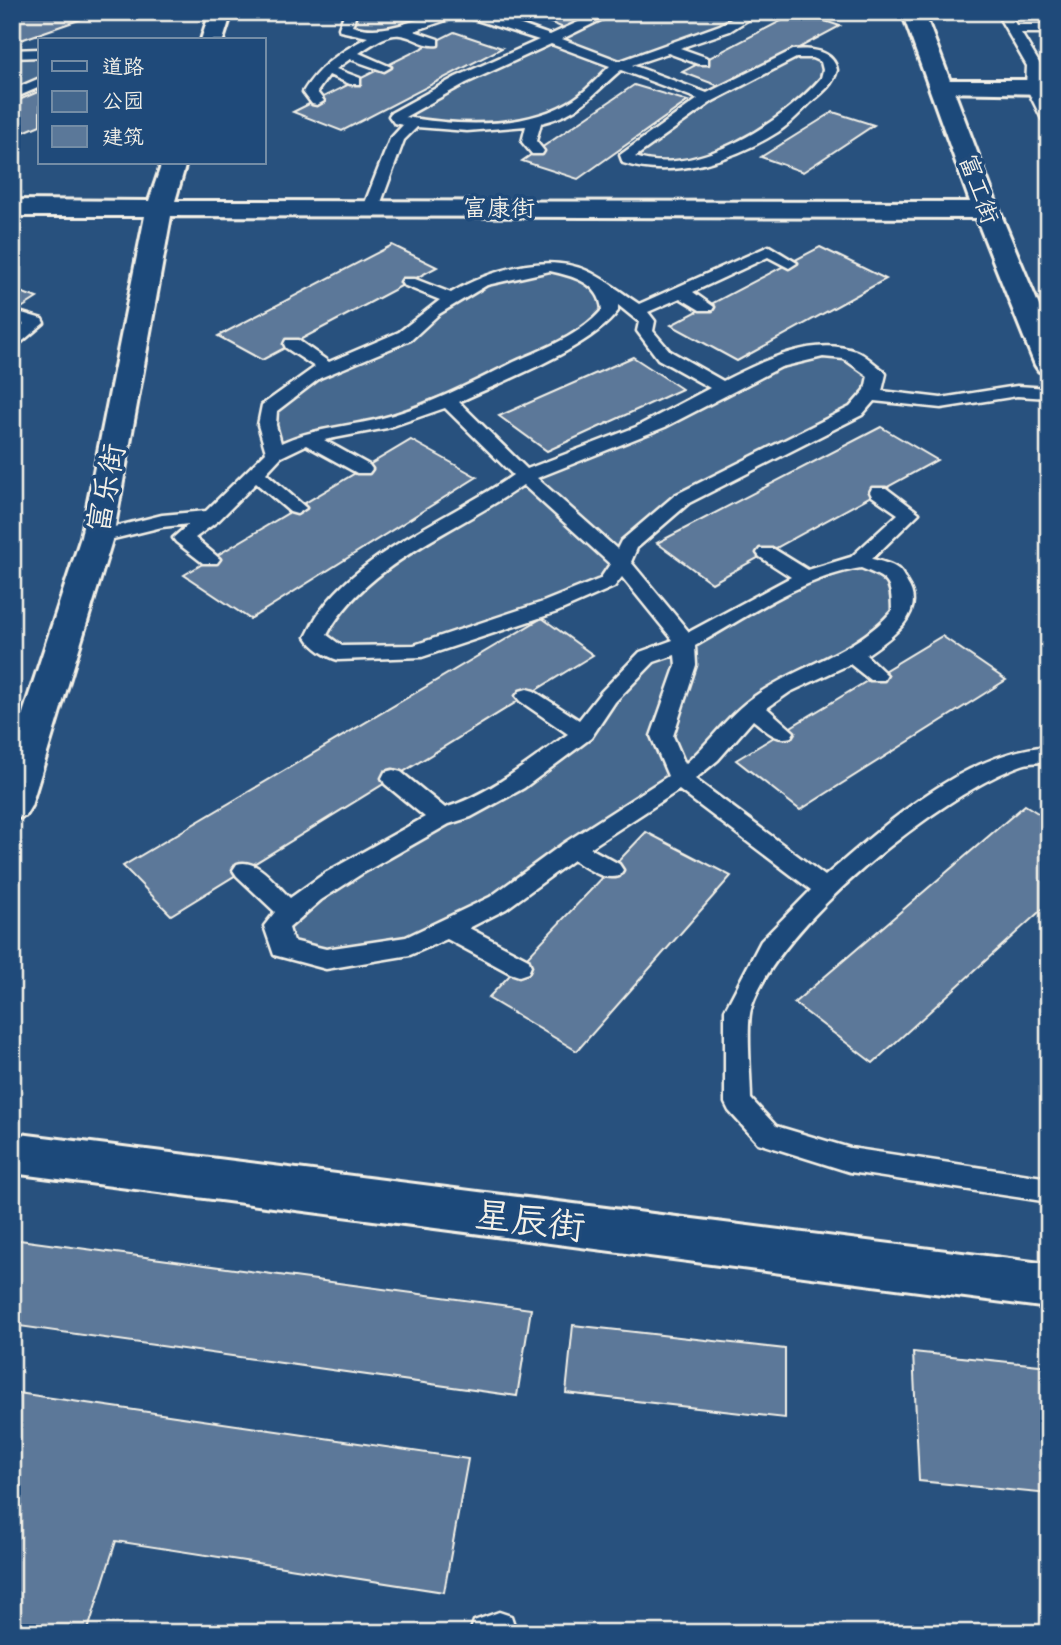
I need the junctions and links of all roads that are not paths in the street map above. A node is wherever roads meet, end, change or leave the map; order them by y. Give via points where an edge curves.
1 (221, 12) edge
2 (351, 12) edge
3 (458, 12) edge
4 (465, 12) edge
5 (611, 12) edge
6 (913, 12) edge
7 (1002, 12) edge
8 (750, 19) edge
9 (1012, 29) junction
10 (1049, 29) edge
11 (402, 31) junction
12 (708, 34) junction
13 (382, 35) junction
14 (213, 38) edge
15 (553, 40) junction
16 (727, 41) dead end
17 (433, 42) dead end
18 (668, 48) junction
19 (38, 53) edge
20 (12, 54) edge
21 (350, 54) junction
22 (1049, 55) edge
23 (1028, 56) junction
24 (702, 61) dead end
25 (620, 65) junction
26 (384, 67) dead end
27 (327, 70) junction
28 (355, 81) dead end
29 (38, 83) edge
30 (943, 87) junction
31 (1041, 87) edge
32 (708, 97) junction
33 (14, 98) edge
34 (317, 101) dead end
35 (553, 115) junction
36 (1049, 119) edge
37 (534, 122) junction
38 (413, 123) junction
39 (578, 123) dead end
40 (770, 130) junction
41 (791, 138) dead end
42 (537, 151) dead end
43 (174, 164) edge
44 (160, 207) junction
45 (12, 208) edge
46 (370, 208) junction
47 (986, 210) junction
48 (789, 263) dead end
49 (409, 282) dead end
50 (599, 285) junction
51 (681, 291) junction
52 (453, 299) junction
53 (706, 307) dead end
54 (638, 311) junction
55 (12, 315) edge
56 (12, 341) edge
57 (292, 344) dead end
58 (1049, 365) edge
59 (327, 368) junction
60 (723, 388) junction
61 (1049, 393) edge
62 (870, 395) junction
63 (448, 401) junction
64 (307, 438) junction
65 (275, 453) junction
66 (363, 468) dead end
67 (255, 473) junction
68 (524, 476) junction
69 (879, 492) dead end
70 (296, 508) dead end
71 (212, 516) junction
72 (97, 537) junction
73 (767, 553) dead end
74 (210, 559) dead end
75 (621, 563) junction
76 (856, 563) junction
77 (806, 578) junction
78 (685, 641) junction
79 (852, 655) junction
80 (877, 675) dead end
81 (527, 696) dead end
82 (753, 708) junction
83 (783, 732) dead end
84 (583, 733) junction
85 (1049, 754) edge
86 (393, 778) dead end
87 (680, 779) junction
88 (12, 806) edge
89 (441, 818) junction
90 (572, 849) junction
91 (245, 870) dead end
92 (611, 870) dead end
93 (826, 889) junction
94 (289, 911) junction
95 (448, 928) junction
96 (519, 966) dead end
97 (12, 1153) edge
98 (1049, 1190) edge
99 (1049, 1286) edge

1 - 14 street
2 - 13 lane via 345,28
3 - 11 lane
4 - 15 lane
5 - 15 lane
6 - 30 street, 富工街
7 - 9 lane
8 - 12 lane
9 - 10 lane
9 - 23 lane
11 - 13 lane
11 - 17 lane
12 - 16 lane
12 - 18 lane
13 - 21 lane
15 - 25 lane
15 - 38 lane via 461,80 396,116
18 - 24 lane
18 - 25 lane
19 - 20 lane
21 - 26 lane
21 - 27 lane
22 - 23 lane
23 - 31 lane
25 - 32 lane
25 - 35 lane via 607,74 597,95
27 - 28 lane
27 - 34 lane via 310,92
29 - 33 lane
30 - 31 street
30 - 47 street, 富工街
31 - 36 lane
32 - 40 lane via 793,54 807,51 827,59 828,79
32 - 40 lane via 626,155 628,160 663,167 734,147
35 - 37 lane
35 - 39 lane
37 - 38 lane via 432,127
37 - 42 lane via 528,142
38 - 46 lane via 397,139
40 - 41 lane
43 - 44 street, 富乐街
44 - 45 street, 富康街
44 - 46 street, 富康街
44 - 72 street, 富乐街
46 - 47 street, 富康街
47 - 58 street, 富工街
48 - 51 lane via 769,251
49 - 52 lane
50 - 52 lane via 579,273 550,266 482,281
50 - 54 lane
50 - 63 lane via 609,299 610,311 597,326
51 - 53 lane
51 - 54 lane
52 - 59 lane via 405,336
54 - 60 lane via 658,349
55 - 56 lane via 36,323
57 - 59 lane
59 - 65 lane via 268,409 267,425
60 - 62 lane via 771,365 816,352 848,354 877,374
60 - 68 lane via 660,422
61 - 62 lane via 1017,391 941,403
62 - 75 lane via 856,411 682,499 628,545
63 - 64 lane via 381,424
63 - 68 lane
64 - 65 lane
64 - 66 lane
65 - 67 lane
67 - 70 lane
67 - 71 lane
68 - 75 lane
68 - 75 lane via 368,574 321,620 316,637 338,653 415,652 607,583
69 - 76 lane via 910,513
71 - 72 lane via 162,521
71 - 74 lane via 183,538
72 - 88 street, 富乐街
73 - 77 lane
75 - 78 lane
76 - 77 lane
76 - 79 lane via 891,573 902,590 902,612 883,634
77 - 78 lane
78 - 84 lane via 647,657 608,697
78 - 87 lane via 686,665 662,736
79 - 80 lane
79 - 82 lane via 783,687
81 - 84 lane
82 - 83 lane
82 - 87 lane via 710,755
84 - 89 lane via 516,782
85 - 93 lane via 1022,756 967,780 894,830
86 - 89 lane
87 - 90 lane
87 - 93 lane
89 - 94 lane via 323,886
90 - 92 lane
90 - 95 lane via 498,903
91 - 94 lane
93 - 98 lane via 770,948 738,1010 738,1103 767,1135 850,1160
94 - 95 lane via 276,926 283,948 326,959 410,946
95 - 96 lane
97 - 99 street, 星辰街

